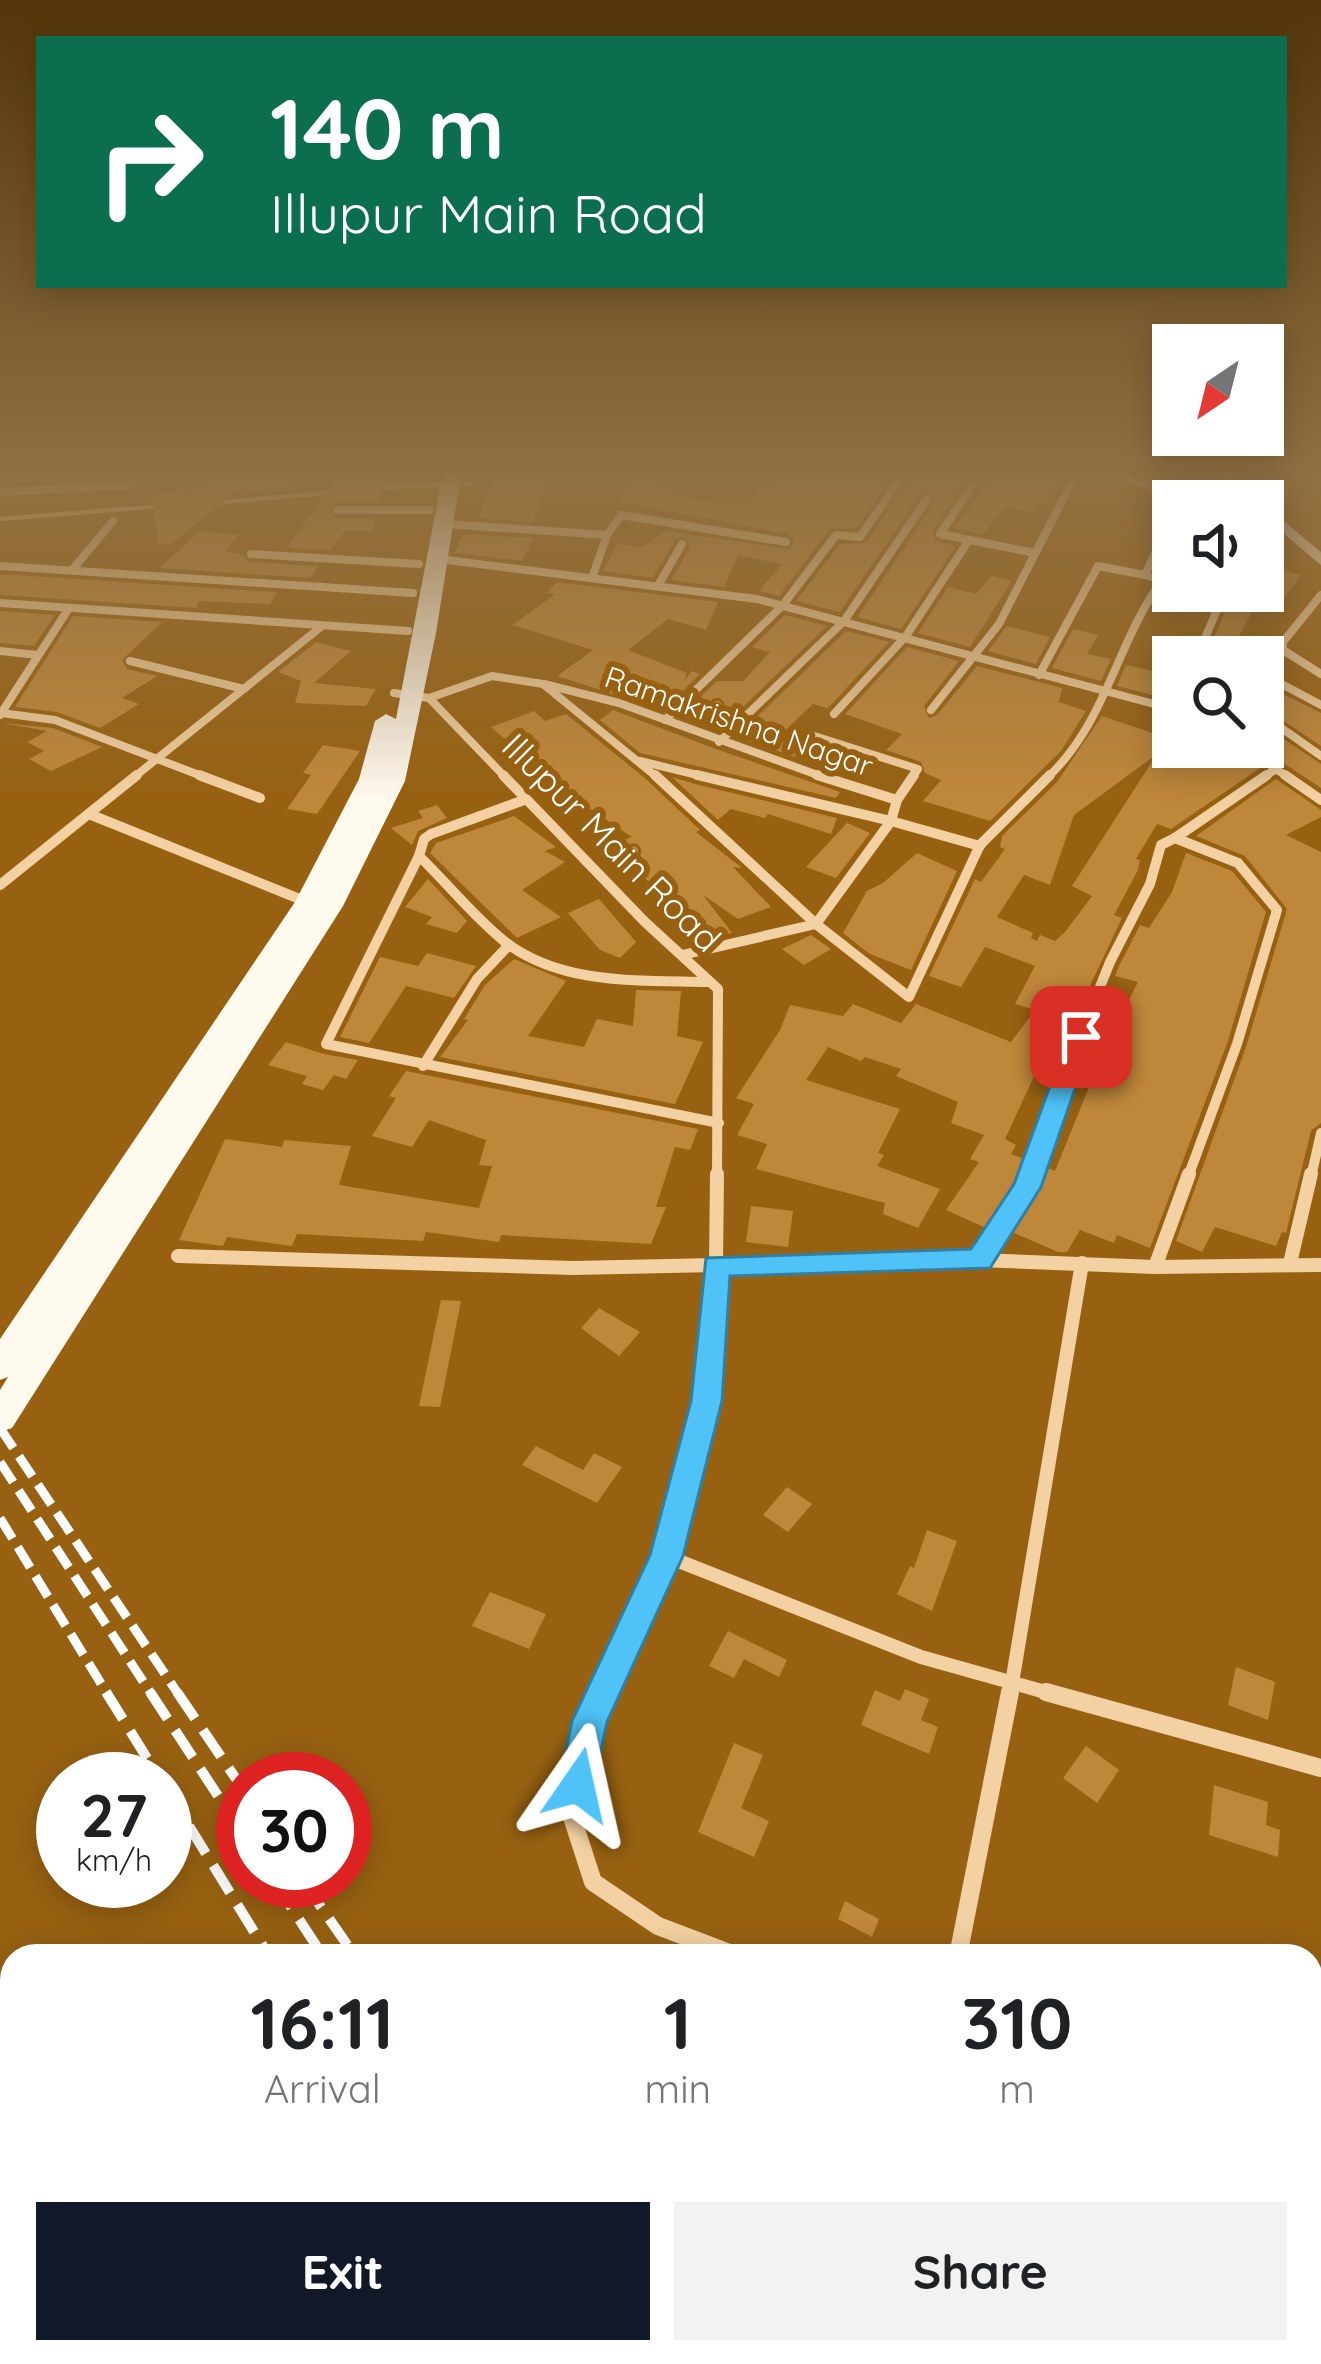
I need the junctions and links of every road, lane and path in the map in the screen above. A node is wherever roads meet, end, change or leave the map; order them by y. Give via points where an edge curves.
1 (185, 578) edge
2 (420, 578) edge
3 (427, 578) edge
4 (617, 578) edge
5 (662, 578) edge
6 (803, 578) edge
7 (873, 578) edge
8 (943, 578) edge
9 (1022, 578) edge
10 (1090, 578) edge
11 (1156, 578) edge
12 (659, 584) junction
13 (413, 593) junction
14 (1321, 595) edge
15 (0, 603) edge
16 (783, 605) junction
17 (69, 608) junction
18 (844, 621) junction
19 (322, 626) junction
20 (408, 631) junction
21 (906, 636) junction
22 (0, 651) edge
23 (38, 656) junction
24 (972, 657) junction
25 (130, 661) dead end
26 (1321, 674) edge
27 (1039, 675) junction
28 (543, 684) junction
29 (1284, 685) edge
30 (244, 689) junction
31 (1105, 692) junction
32 (412, 695) junction
33 (1152, 704) edge
34 (1321, 705) edge
35 (931, 710) dead end
36 (1, 714) edge
37 (834, 714) dead end
38 (665, 720) junction
39 (1284, 730) edge
40 (808, 734) dead end
41 (719, 742) junction
42 (1321, 756) edge
43 (639, 760) junction
44 (155, 762) junction
45 (1272, 768) edge
46 (1275, 770) junction
47 (260, 798) dead end
48 (524, 800) junction
49 (897, 800) junction
50 (1321, 800) edge
51 (88, 814) junction
52 (891, 821) junction
53 (1175, 838) junction
54 (980, 846) junction
55 (419, 856) junction
56 (0, 885) edge
57 (307, 902) junction
58 (816, 924) junction
59 (509, 945) junction
60 (682, 956) junction
61 (710, 982) junction
62 (423, 1066) junction
63 (719, 1124) junction
64 (1321, 1133) edge
65 (178, 1256) dead end
66 (980, 1260) junction
67 (1082, 1263) junction
68 (1290, 1264) junction
69 (716, 1265) junction
70 (1321, 1265) edge
71 (1155, 1267) junction
72 (36, 1337) junction
73 (0, 1366) edge
74 (0, 1418) edge
75 (666, 1556) junction
76 (1012, 1683) junction
77 (1321, 1768) edge
78 (706, 1944) edge
79 (960, 1944) edge

1 - 13 street
2 - 13 main road
3 - 32 main road
4 - 12 street
5 - 12 street
6 - 16 street
7 - 18 street
8 - 21 street
9 - 24 street
10 - 27 street
11 - 31 street
12 - 16 street
13 - 20 main road
14 - 26 street via 1283,650
15 - 17 street
16 - 18 street
16 - 38 street
17 - 19 street
17 - 23 street
18 - 21 street
18 - 41 street
19 - 20 street
19 - 30 street
20 - 32 main road
21 - 24 street
21 - 37 street
22 - 23 street
23 - 36 street
24 - 27 street
24 - 35 street
25 - 30 street
27 - 31 street
28 - 32 street, Ramakrishna Nagar via 492,676
28 - 38 street, Ramakrishna Nagar
28 - 43 street, Ramakrishna Nagar
29 - 34 street
30 - 44 street
31 - 33 street
31 - 54 street via 1087,732 1052,776
32 - 48 street, Illupur Main Road
32 - 57 main road
32 - 72 main road via 393,782 330,906
36 - 44 street via 55,720
38 - 41 street, Ramakrishna Nagar
39 - 42 street
40 - 49 street via 918,769
41 - 49 street, Ramakrishna Nagar
43 - 52 street, Ramakrishna Nagar
43 - 58 street, Ramakrishna Nagar
44 - 47 street
44 - 51 street
45 - 46 street
46 - 50 street
46 - 53 street
48 - 55 street via 431,834
48 - 60 street, Illupur Main Road
49 - 52 street, Ramakrishna Nagar
51 - 56 street
51 - 57 street
52 - 54 street, Ramakrishna Nagar
52 - 58 street, Ramakrishna Nagar
53 - 66 street via 1161,844 1110,962 1027,1187
53 - 71 street via 1238,863 1277,910 1238,1044
54 - 58 street via 909,998
55 - 59 street
55 - 62 street via 326,1044
57 - 72 main road
58 - 60 street
59 - 61 street via 574,971
59 - 62 street via 477,979
60 - 61 street, Illupur Main Road
61 - 63 street, Illupur Main Road via 718,989
62 - 63 street
63 - 69 street, Illupur Main Road
64 - 68 street
65 - 69 street
66 - 67 street
66 - 69 street
67 - 71 street
67 - 76 street
68 - 70 street
68 - 71 street
69 - 75 street, Illupur Main Road via 706,1401
72 - 73 main road
72 - 74 main road
75 - 76 street via 921,1657
75 - 78 street, Illupur Main Road via 590,1721 572,1817 593,1882 658,1925
76 - 77 street
76 - 79 street

